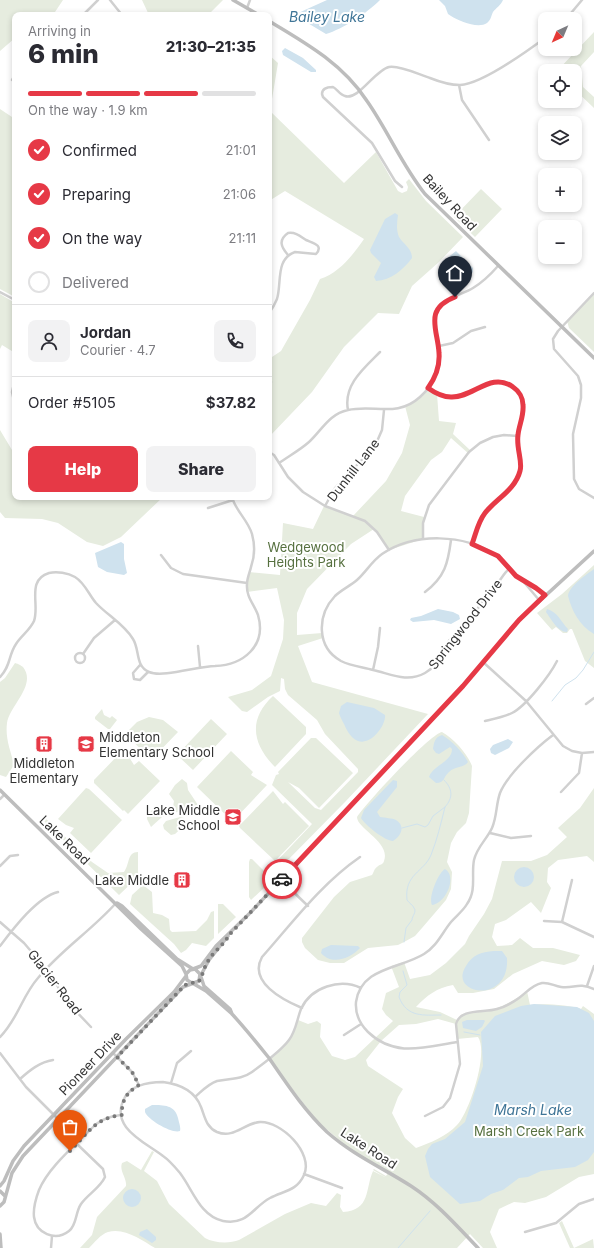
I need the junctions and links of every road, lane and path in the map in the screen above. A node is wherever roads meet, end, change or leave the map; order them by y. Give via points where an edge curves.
1 (98, 0) edge
2 (110, 0) edge
3 (233, 0) edge
4 (250, 0) edge
5 (582, 0) edge
6 (247, 8) junction
7 (86, 12) edge
8 (120, 12) edge
9 (254, 12) edge
10 (572, 12) edge
11 (272, 23) edge
12 (538, 43) edge
13 (459, 85) junction
14 (359, 90) junction
15 (489, 140) dead end
16 (402, 186) dead end
17 (288, 255) junction
18 (498, 266) junction
19 (0, 292) edge
20 (594, 293) edge
21 (12, 298) edge
22 (272, 308) edge
23 (485, 327) dead end
24 (562, 327) junction
25 (439, 346) junction
26 (380, 352) dead end
27 (594, 358) edge
28 (428, 388) junction
29 (348, 410) junction
30 (384, 410) junction
31 (518, 436) junction
32 (272, 455) edge
33 (279, 463) junction
34 (594, 498) edge
35 (229, 500) edge
36 (233, 500) edge
37 (325, 506) junction
38 (208, 508) dead end
39 (423, 539) junction
40 (451, 540) junction
41 (472, 544) junction
42 (389, 550) junction
43 (594, 551) edge
44 (161, 555) dead end
45 (510, 569) junction
46 (523, 580) junction
47 (246, 583) junction
48 (425, 592) dead end
49 (545, 595) junction
50 (539, 600) junction
51 (115, 620) junction
52 (380, 628) dead end
53 (198, 646) dead end
54 (83, 654) dead end
55 (557, 661) dead end
56 (483, 662) junction
57 (140, 665) junction
58 (200, 667) junction
59 (373, 670) junction
60 (148, 672) junction
61 (0, 676) edge
62 (594, 698) edge
63 (526, 701) junction
64 (586, 704) dead end
65 (485, 721) dead end
66 (553, 735) junction
67 (594, 752) edge
68 (582, 753) junction
69 (0, 790) edge
70 (561, 792) dead end
71 (4, 795) junction
72 (0, 799) edge
73 (490, 833) junction
74 (531, 836) dead end
75 (18, 854) dead end
76 (360, 857) dead end
77 (0, 866) edge
78 (281, 880) junction
79 (572, 880) dead end
80 (58, 892) dead end
81 (116, 903) junction
82 (308, 906) junction
83 (544, 921) dead end
84 (0, 922) edge
85 (562, 922) junction
86 (12, 931) junction
87 (229, 935) junction
88 (594, 937) edge
89 (0, 946) edge
90 (594, 966) edge
91 (46, 969) junction
92 (193, 969) junction
93 (186, 975) junction
94 (201, 977) junction
95 (192, 984) junction
96 (587, 986) junction
97 (361, 988) junction
98 (594, 989) edge
99 (302, 1008) junction
100 (232, 1014) junction
101 (361, 1024) junction
102 (91, 1027) dead end
103 (344, 1035) dead end
104 (0, 1038) edge
105 (457, 1042) junction
106 (191, 1051) dead end
107 (0, 1053) edge
108 (113, 1053) junction
109 (117, 1057) junction
110 (269, 1059) junction
111 (54, 1060) dead end
112 (20, 1079) junction
113 (171, 1083) junction
114 (139, 1085) junction
115 (195, 1097) junction
116 (54, 1115) junction
117 (122, 1115) junction
118 (425, 1116) dead end
119 (59, 1119) junction
120 (77, 1144) junction
121 (304, 1174) junction
122 (0, 1186) edge
123 (342, 1188) dead end
124 (0, 1191) edge
125 (5, 1197) junction
126 (594, 1199) edge
127 (1, 1206) edge
128 (0, 1210) edge
129 (525, 1232) dead end
130 (0, 1234) edge
131 (52, 1236) junction
132 (1, 1248) edge
133 (51, 1248) edge
134 (478, 1248) edge

1 - 7 street
2 - 8 street
3 - 6 street
4 - 6 street
5 - 10 street
6 - 9 street
11 - 14 street, Bailey Road via 322,53
12 - 13 street via 483,78
13 - 14 street via 443,83 392,66 378,72
13 - 15 street via 462,100
14 - 16 street, Bailey Road via 347,97 333,87 327,87 322,91 323,97 374,145 394,180
14 - 18 street, Bailey Road via 421,189
17 - 17 street via 298,251 313,255 319,247 297,234 288,233 281,243
17 - 22 street via 282,265 277,299
18 - 24 street, Bailey Road
18 - 25 street via 480,283 450,298 440,307 434,321
19 - 21 street
20 - 24 street
23 - 25 street via 471,331 453,343
24 - 27 street, Bailey Road
24 - 34 street via 553,339 554,350 578,376 581,385 581,398 573,434 574,479 580,488
25 - 28 street via 437,371
26 - 29 street via 350,387
28 - 30 street via 410,404
28 - 31 street via 451,398 492,382 508,384 516,389 523,401
29 - 30 street
29 - 33 street via 330,418 309,441
30 - 37 street, Dunhill Lane via 382,430 375,446 335,488
31 - 39 street via 492,437 469,452 429,505 423,523
31 - 41 street via 520,474 510,489 484,515
32 - 33 street
33 - 37 street via 298,488
35 - 38 street
36 - 47 street via 248,524 253,540 254,557
37 - 42 street via 365,521 377,532
39 - 40 street, Springwood Drive
39 - 42 street, Springwood Drive via 403,543
40 - 41 street, Springwood Drive
40 - 48 street via 449,558 443,574 438,582
41 - 45 street, Springwood Drive via 498,556
42 - 59 street, Springwood Drive via 335,596 321,621 323,640 333,655 349,664
43 - 49 street
44 - 47 street via 171,568 182,574
45 - 46 street, Springwood Drive
45 - 59 street, Springwood Drive via 484,598 469,622 448,642 439,660 430,670 417,677 407,678
46 - 49 street, Springwood Drive
46 - 50 street, Springwood Drive
47 - 58 street via 249,598 259,620 259,632 254,646 247,655 231,664
49 - 50 street
50 - 56 street
51 - 54 street via 94,638
51 - 57 street via 133,639
51 - 61 street via 96,603 76,578 58,572 44,575 35,589 34,620 16,644 9,664
52 - 59 street
53 - 58 street
55 - 63 street
56 - 63 street
56 - 78 street
57 - 60 street
57 - 60 street via 133,673 134,679 140,680
58 - 60 street via 160,675
62 - 64 street
63 - 65 street via 513,712
63 - 66 street
66 - 68 street via 567,749
66 - 73 street via 504,785
67 - 68 street
68 - 70 street via 579,773
69 - 71 street, Lake Road
71 - 72 street
71 - 81 street, Lake Road
73 - 74 street via 511,838
73 - 97 street via 475,856 474,888 471,898 435,945 418,957 377,973
75 - 77 street via 10,856
76 - 82 street via 329,882
78 - 82 street
78 - 87 street
79 - 85 street
80 - 86 street via 50,894 38,904
81 - 91 street via 93,928
81 - 92 street, Lake Road via 177,959
81 - 93 street, Lake Road via 182,966
82 - 99 street via 262,957 258,968 262,980 274,993
83 - 85 street
84 - 86 street, Glacier Road
85 - 88 street
86 - 89 street
86 - 91 street, Glacier Road
87 - 92 street via 213,949 201,966
87 - 94 street via 209,960
90 - 96 street
91 - 102 street, Glacier Road via 54,977 66,1001
91 - 104 street via 34,983 14,1020
92 - 93 street
92 - 94 street via 198,971
93 - 95 street
93 - 108 street, Pioneer Drive via 176,990
94 - 95 street
94 - 100 street, Lake Road via 204,986 230,1009
95 - 100 street, Lake Road via 206,991
95 - 109 street, Pioneer Drive via 184,986
96 - 98 street
96 - 105 street via 541,983 501,1008 464,1013 457,1020
97 - 99 street via 342,983 330,986 315,993
97 - 101 street via 356,1008
99 - 110 street via 289,1040
100 - 110 street, Lake Road
101 - 103 street
101 - 105 street via 375,1038 398,1049 408,1050
105 - 118 street via 460,1064 450,1098 442,1107
106 - 113 street via 177,1063
107 - 112 street
108 - 109 street
108 - 116 street, Pioneer Drive
109 - 114 street via 132,1072
109 - 119 street, Pioneer Drive
110 - 115 street via 248,1075 215,1082
110 - 134 street, Lake Road via 303,1106 327,1131 356,1154 429,1199
111 - 112 street via 30,1070
112 - 116 street
113 - 114 street
113 - 115 street
114 - 117 street via 126,1096 122,1105
115 - 121 street via 206,1122 219,1132 232,1134 260,1122 279,1127 304,1154
116 - 119 street
116 - 122 street, Pioneer Drive via 20,1151
117 - 120 street via 101,1120
117 - 121 street via 124,1124 130,1132 163,1155 180,1173 202,1208 223,1221 247,1218 271,1198 295,1187
119 - 125 street, Pioneer Drive via 20,1160 11,1176
120 - 131 street via 48,1175 36,1200 36,1225
120 - 131 street via 103,1169 105,1176 80,1206 71,1229 63,1235
121 - 123 street
124 - 125 street
125 - 127 street, Pioneer Drive
126 - 129 street via 579,1204 556,1223
127 - 128 street
130 - 132 street
131 - 133 street

